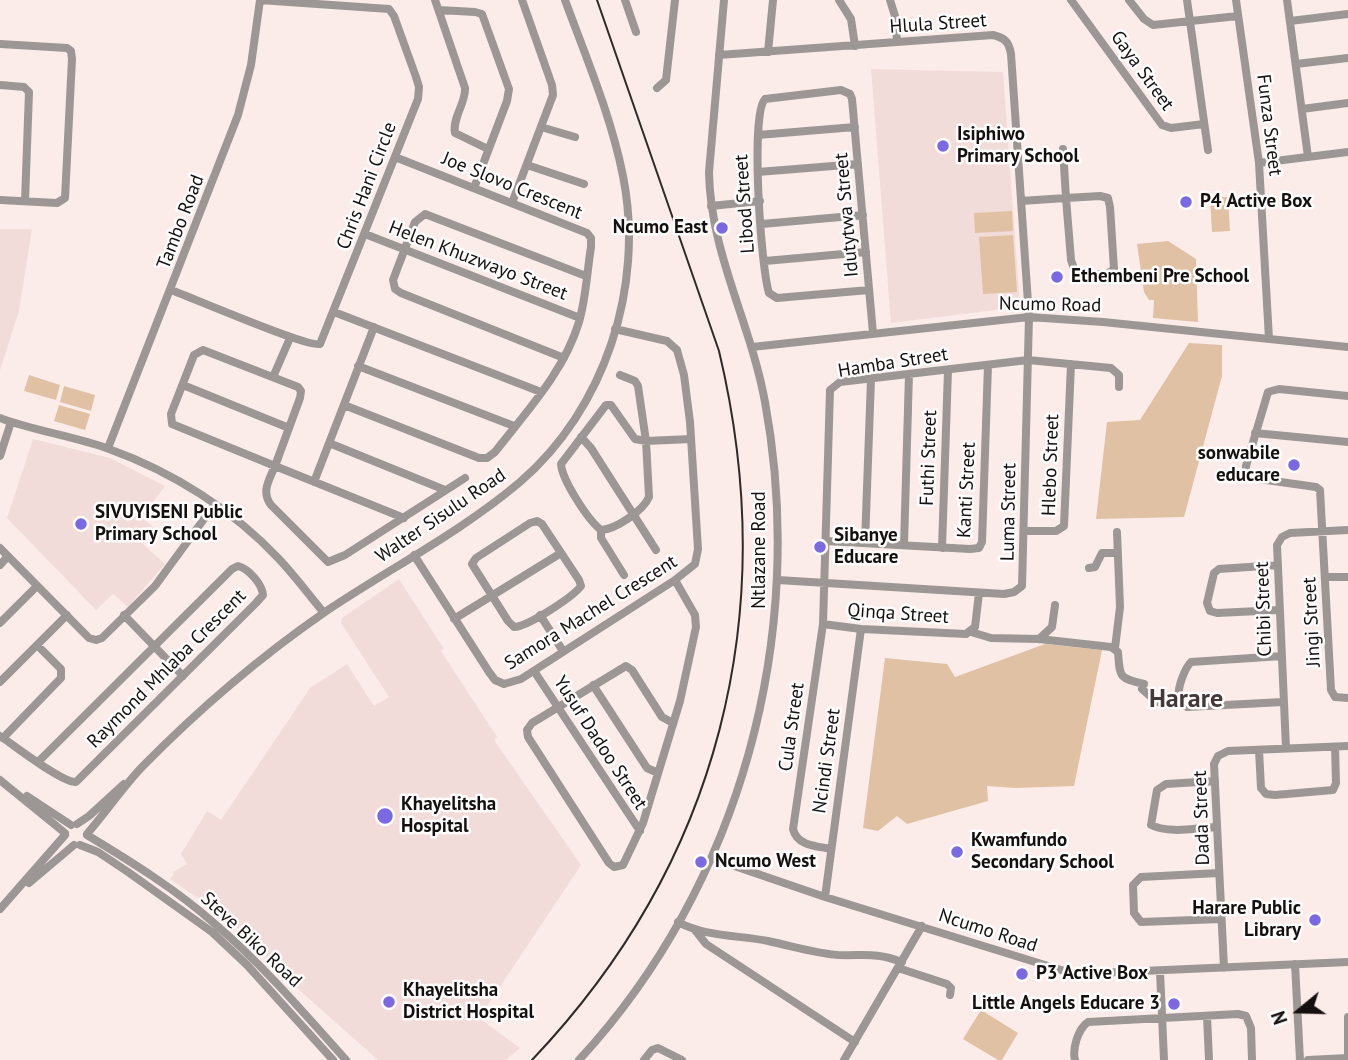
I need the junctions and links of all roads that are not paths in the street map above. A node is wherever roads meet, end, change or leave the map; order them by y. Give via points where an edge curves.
1 (260, 0) edge
2 (435, 0) edge
3 (522, 0) edge
4 (565, 0) edge
5 (625, 0) edge
6 (675, 0) edge
7 (724, 0) edge
8 (773, 0) edge
9 (839, 0) edge
10 (890, 0) edge
11 (1071, 0) edge
12 (1129, 0) edge
13 (1187, 0) edge
14 (1236, 0) edge
15 (1287, 0) edge
16 (347, 3) edge
17 (439, 10) junction
18 (1348, 14) edge
19 (1238, 16) junction
20 (1190, 21) junction
21 (1290, 21) junction
22 (636, 32) dead end
23 (897, 42) junction
24 (0, 44) edge
25 (855, 46) junction
26 (768, 52) junction
27 (719, 55) junction
28 (1348, 58) edge
29 (1296, 64) junction
30 (0, 85) edge
31 (657, 88) dead end
32 (850, 94) joint
33 (1348, 103) edge
34 (1301, 109) junction
35 (1204, 124) junction
36 (541, 127) junction
37 (855, 127) junction
38 (758, 135) junction
39 (575, 137) dead end
40 (488, 149) junction
41 (1063, 149) dead end
42 (1208, 150) dead end
43 (1348, 152) edge
44 (395, 157) junction
45 (1308, 157) junction
46 (1259, 163) junction
47 (858, 164) junction
48 (527, 165) junction
49 (758, 172) junction
50 (584, 184) dead end
51 (474, 188) junction
52 (1066, 198) junction
53 (0, 200) edge
54 (24, 201) junction
55 (760, 201) junction
56 (1021, 201) junction
57 (512, 203) junction
58 (711, 206) junction
59 (863, 215) junction
60 (762, 224) junction
61 (365, 234) junction
62 (405, 249) junction
63 (866, 252) junction
64 (765, 261) junction
65 (586, 276) junction
66 (171, 290) junction
67 (869, 290) junction
68 (334, 312) junction
69 (1029, 317) junction
70 (580, 318) junction
71 (373, 327) junction
72 (615, 329) junction
73 (873, 333) junction
74 (290, 338) junction
75 (1269, 339) junction
76 (752, 347) junction
77 (1348, 347) edge
78 (565, 358) junction
79 (1028, 360) junction
80 (1071, 364) junction
81 (988, 365) junction
82 (358, 366) junction
83 (948, 370) junction
84 (909, 374) junction
85 (620, 375) dead end
86 (273, 377) junction
87 (871, 379) junction
88 (183, 385) junction
89 (1119, 387) dead end
90 (541, 392) junction
91 (1348, 396) edge
92 (344, 405) junction
93 (0, 418) edge
94 (11, 422) junction
95 (514, 426) junction
96 (289, 428) junction
97 (1255, 433) junction
98 (581, 437) junction
99 (691, 439) junction
100 (646, 441) junction
101 (1348, 442) edge
102 (329, 443) junction
103 (108, 448) junction
104 (0, 456) edge
105 (275, 466) junction
106 (465, 478) dead end
107 (314, 482) junction
108 (445, 490) junction
109 (215, 504) junction
110 (633, 513) junction
111 (404, 518) junction
112 (601, 530) junction
113 (1348, 530) edge
114 (1024, 531) junction
115 (1323, 531) junction
116 (1117, 532) dead end
117 (826, 541) junction
118 (865, 543) junction
119 (904, 545) junction
120 (0, 548) edge
121 (942, 548) junction
122 (656, 550) dead end
123 (561, 553) junction
124 (1116, 553) junction
125 (414, 555) junction
126 (8, 556) junction
127 (0, 565) edge
128 (1278, 565) junction
129 (1089, 568) dead end
130 (624, 575) dead end
131 (1326, 577) junction
132 (1348, 577) edge
133 (675, 580) junction
134 (778, 580) junction
135 (825, 583) junction
136 (37, 586) junction
137 (979, 593) junction
138 (492, 597) junction
139 (1055, 605) dead end
140 (1280, 610) junction
141 (324, 613) junction
142 (67, 615) junction
143 (124, 615) junction
144 (540, 615) junction
145 (454, 619) junction
146 (0, 623) edge
147 (823, 624) junction
148 (861, 629) junction
149 (971, 632) junction
150 (1039, 639) junction
151 (37, 645) junction
152 (153, 647) junction
153 (1115, 648) junction
154 (563, 652) junction
155 (1282, 656) junction
156 (534, 671) junction
157 (183, 676) junction
158 (0, 682) edge
159 (593, 685) junction
160 (1348, 698) edge
161 (1283, 702) junction
162 (1181, 703) junction
163 (558, 708) junction
164 (673, 723) junction
165 (2, 737) edge
166 (1348, 746) edge
167 (1335, 747) junction
168 (1286, 748) junction
169 (1259, 750) junction
170 (38, 762) junction
171 (137, 773) junction
172 (658, 773) junction
173 (1, 781) edge
174 (1214, 781) junction
175 (74, 824) junction
176 (1216, 827) junction
177 (640, 831) junction
178 (65, 834) junction
179 (87, 834) junction
180 (77, 845) junction
181 (831, 849) junction
182 (711, 858) junction
183 (1219, 873) junction
184 (18, 891) junction
185 (825, 897) junction
186 (0, 909) edge
187 (1221, 919) junction
188 (678, 922) junction
189 (922, 926) junction
190 (694, 930) junction
191 (1348, 962) edge
192 (1295, 964) junction
193 (900, 965) junction
194 (1224, 968) junction
195 (1160, 971) junction
196 (950, 995) dead end
197 (1207, 1016) junction
198 (1348, 1017) edge
199 (1162, 1018) junction
200 (855, 1042) junction
201 (1348, 1058) edge
202 (581, 1059) edge
203 (333, 1060) edge
204 (346, 1060) edge
205 (643, 1060) edge
206 (681, 1060) edge
207 (844, 1060) edge
208 (1076, 1060) edge
209 (1164, 1060) edge
210 (1209, 1060) edge
211 (1252, 1060) edge
212 (1300, 1060) edge
213 (1308, 1060) edge

1 - 16 street, Chris Hani Circle
1 - 66 street, Tambo Road via 238,115
2 - 17 street
3 - 36 street via 553,89
4 - 72 street, Walter Sisulu Road via 623,176 628,263
5 - 22 street
6 - 31 street via 666,82
7 - 27 street, Ntlazane Road
8 - 26 street
9 - 25 street via 853,23
10 - 23 street
11 - 35 street, Gaya Street via 1162,125
12 - 20 street via 1153,25
13 - 20 street, Gaya Street
14 - 19 street, Funza Street
15 - 21 street
16 - 44 street, Chris Hani Circle via 391,11 418,83 418,99
17 - 40 street via 466,88 455,133
17 - 40 street via 482,14 488,28 509,93
18 - 21 street
19 - 20 street
19 - 46 street, Funza Street
20 - 35 street, Gaya Street
21 - 29 street
23 - 25 street, Hlula Street
23 - 56 street, Hlula Street via 993,35 1010,45
24 - 54 street via 71,51 65,198 57,203
25 - 26 street, Hlula Street
26 - 27 street, Hlula Street
27 - 58 street, Ntlazane Road via 709,172
28 - 29 street
29 - 34 street
30 - 54 street via 24,86 29,92
32 - 37 street, Idutytwa Street
32 - 38 street, Libod Street via 841,90 765,99
33 - 34 street
34 - 45 street
35 - 42 street, Gaya Street
36 - 39 street
36 - 48 street
37 - 38 street
37 - 47 street, Idutytwa Street
38 - 49 street, Libod Street
40 - 51 street
41 - 52 street
43 - 45 street
44 - 51 street, Joe Slovo Crescent
44 - 61 street, Chris Hani Circle
45 - 46 street
46 - 75 street, Funza Street
47 - 49 street
47 - 59 street, Idutytwa Street
48 - 50 street
48 - 57 street
49 - 55 street, Libod Street
51 - 57 street, Joe Slovo Crescent
52 - 52 street via 1074,269 1109,274 1115,265 1108,198
52 - 56 street
53 - 54 street
55 - 58 street
55 - 60 street, Libod Street
56 - 69 street, Hlula Street
57 - 65 street, Joe Slovo Crescent via 589,235
58 - 76 street, Ntlazane Road
59 - 60 street
59 - 63 street, Idutytwa Street
60 - 64 street, Libod Street
61 - 62 street, Helen Khuzwayo Street
61 - 68 street, Chris Hani Circle
62 - 65 street via 418,218 428,214
62 - 70 street, Helen Khuzwayo Street
62 - 78 street via 393,280 397,291
63 - 64 street
63 - 67 street, Idutytwa Street
64 - 67 street, Libod Street via 767,290 772,297
65 - 70 street, Joe Slovo Crescent
66 - 74 street, Chris Hani Circle
66 - 103 street, Tambo Road
67 - 73 street, Idutytwa Street
68 - 71 street
68 - 74 street, Chris Hani Circle via 318,346
69 - 73 street, Ncumo Road
69 - 75 street, Ncumo Road
69 - 79 street, Luma Street
70 - 78 street, Joe Slovo Crescent
71 - 82 street
71 - 90 street
72 - 99 street, Samora Machel Crescent via 667,341 677,350
72 - 125 street, Walter Sisulu Road via 584,404 546,456 500,498
73 - 76 street, Ncumo Road
74 - 86 street
75 - 77 street, Ncumo Road
76 - 134 street, Ntlazane Road via 775,467
78 - 90 street, Joe Slovo Crescent
79 - 80 street
79 - 81 street, Hamba Street
79 - 114 street, Luma Street
80 - 89 street via 1111,368 1119,375
80 - 114 street, Hlebo Street via 1064,526 1056,531
81 - 83 street, Hamba Street
81 - 121 street, Kanti Street via 982,542 976,549
82 - 92 street
82 - 95 street
83 - 84 street, Hamba Street
83 - 121 street, Futhi Street
84 - 87 street, Hamba Street
84 - 119 street
85 - 100 street via 638,386
86 - 88 street via 202,350 194,355
86 - 96 street via 301,391
87 - 117 street, Hamba Street via 840,382 829,393
87 - 118 street
88 - 96 street
88 - 105 street via 172,414 173,425
90 - 95 street, Joe Slovo Crescent
91 - 97 street via 1279,389 1268,392
92 - 95 street, Joe Slovo Crescent via 485,459
92 - 102 street
93 - 94 street
94 - 103 street
94 - 104 street
96 - 105 street
97 - 101 street
97 - 115 street, Jingi Street via 1246,474 1316,486 1321,494
98 - 100 street via 601,408 611,405 629,433
98 - 110 street
98 - 112 street via 561,464 562,472
99 - 100 street
99 - 133 street, Samora Machel Crescent via 697,559
100 - 110 street via 649,497
102 - 107 street
102 - 108 street
103 - 109 street
105 - 107 street
105 - 111 street via 266,498 328,562
106 - 108 street
107 - 111 street
108 - 111 street
109 - 141 street via 279,559
109 - 143 street via 162,578
110 - 112 street
110 - 122 street
112 - 130 street via 601,538
113 - 115 street, Chibi Street
114 - 137 street, Luma Street via 1022,586 1004,594
115 - 128 street, Chibi Street via 1282,537 1277,545
115 - 131 street, Jingi Street
116 - 124 street
117 - 118 street, Kanti Street
117 - 135 street, Hamba Street
118 - 119 street, Kanti Street
119 - 121 street, Kanti Street
120 - 126 street
123 - 138 street
123 - 138 street via 542,524 530,523 474,561 475,571
123 - 144 street via 580,588
124 - 129 street via 1102,553 1095,567
124 - 153 street via 1120,607
125 - 141 street, Walter Sisulu Road
125 - 145 street, Samora Machel Crescent
126 - 127 street
126 - 136 street
128 - 140 street, Chibi Street
128 - 140 street via 1219,569 1207,603 1210,611 1217,613
131 - 132 street
131 - 160 street, Jingi Street via 1331,690 1335,697
133 - 154 street, Samora Machel Crescent
133 - 164 street via 696,621
134 - 135 street, Luma Street
134 - 182 street, Ntlazane Road via 760,712 743,776
135 - 137 street, Luma Street
135 - 147 street, Cula Street
136 - 142 street
136 - 146 street
137 - 149 street, Qinqa Street
138 - 144 street via 514,627
138 - 145 street
139 - 150 street via 1052,627
140 - 155 street, Chibi Street
141 - 171 street, Walter Sisulu Road via 214,699
142 - 143 street via 96,640
142 - 151 street
143 - 152 street
144 - 154 street
145 - 156 street, Samora Machel Crescent via 500,683 515,683
147 - 148 street, Qinqa Street
147 - 181 street, Cula Street via 793,830 800,842
148 - 149 street, Qinqa Street
148 - 181 street, Ncindi Street
149 - 150 street via 991,638
150 - 153 street
151 - 158 street
151 - 165 street via 61,669 61,678
152 - 157 street
152 - 157 street, Raymond Mhlaba Crescent via 232,569 241,566 263,591 260,599
152 - 170 street, Raymond Mhlaba Crescent
153 - 162 street via 1123,679 1143,687 1159,704
154 - 156 street, Samora Machel Crescent
155 - 161 street, Chibi Street
155 - 162 street via 1191,662 1178,696
156 - 163 street, Yusuf Dadoo Street
157 - 170 street, Raymond Mhlaba Crescent via 75,782
159 - 163 street
159 - 164 street via 629,667 662,717
159 - 172 street via 645,766
161 - 162 street via 1187,707
161 - 168 street, Chibi Street
163 - 177 street, Yusuf Dadoo Street
163 - 177 street via 529,727 527,737 609,863 614,867 623,864
164 - 172 street
165 - 170 street, Raymond Mhlaba Crescent
166 - 167 street, Dada Street
167 - 168 street, Dada Street
167 - 169 street via 1333,790 1275,795 1261,788
168 - 169 street, Dada Street
169 - 174 street, Dada Street via 1228,751 1218,757
171 - 175 street, Walter Sisulu Road
171 - 179 street, Walter Sisulu Road
172 - 177 street
173 - 175 street
173 - 178 street
174 - 176 street, Dada Street
174 - 176 street via 1166,785 1157,790 1150,817 1151,825 1159,829
175 - 178 street
175 - 179 street
176 - 183 street, Dada Street
178 - 180 street via 68,842
178 - 184 street
179 - 180 street
179 - 204 street, Steve Biko Road via 215,924 265,970
180 - 184 street
180 - 203 street, Steve Biko Road via 98,852 212,932
181 - 185 street, Ncindi Street
182 - 185 street, Ncumo Road
182 - 188 street, Ntlazane Road
183 - 187 street, Dada Street
183 - 187 street via 1141,877 1133,885 1134,914 1141,922
184 - 186 street
185 - 189 street, Ncumo Road
187 - 194 street, Dada Street
188 - 190 street
188 - 202 street, Ntlazane Road via 630,997
189 - 193 street
189 - 195 street, Ncumo Road via 1065,972
190 - 193 street via 840,955 868,953
190 - 200 street via 706,944
191 - 192 street, Ncumo Road
192 - 194 street, Ncumo Road
192 - 212 street
193 - 196 street via 947,984
193 - 200 street
194 - 195 street, Ncumo Road
195 - 199 street
197 - 199 street
197 - 210 street
197 - 211 street via 1246,1016
198 - 201 street
199 - 208 street via 1085,1023 1074,1049
199 - 209 street
200 - 207 street
201 - 213 street
205 - 206 street via 657,1048

